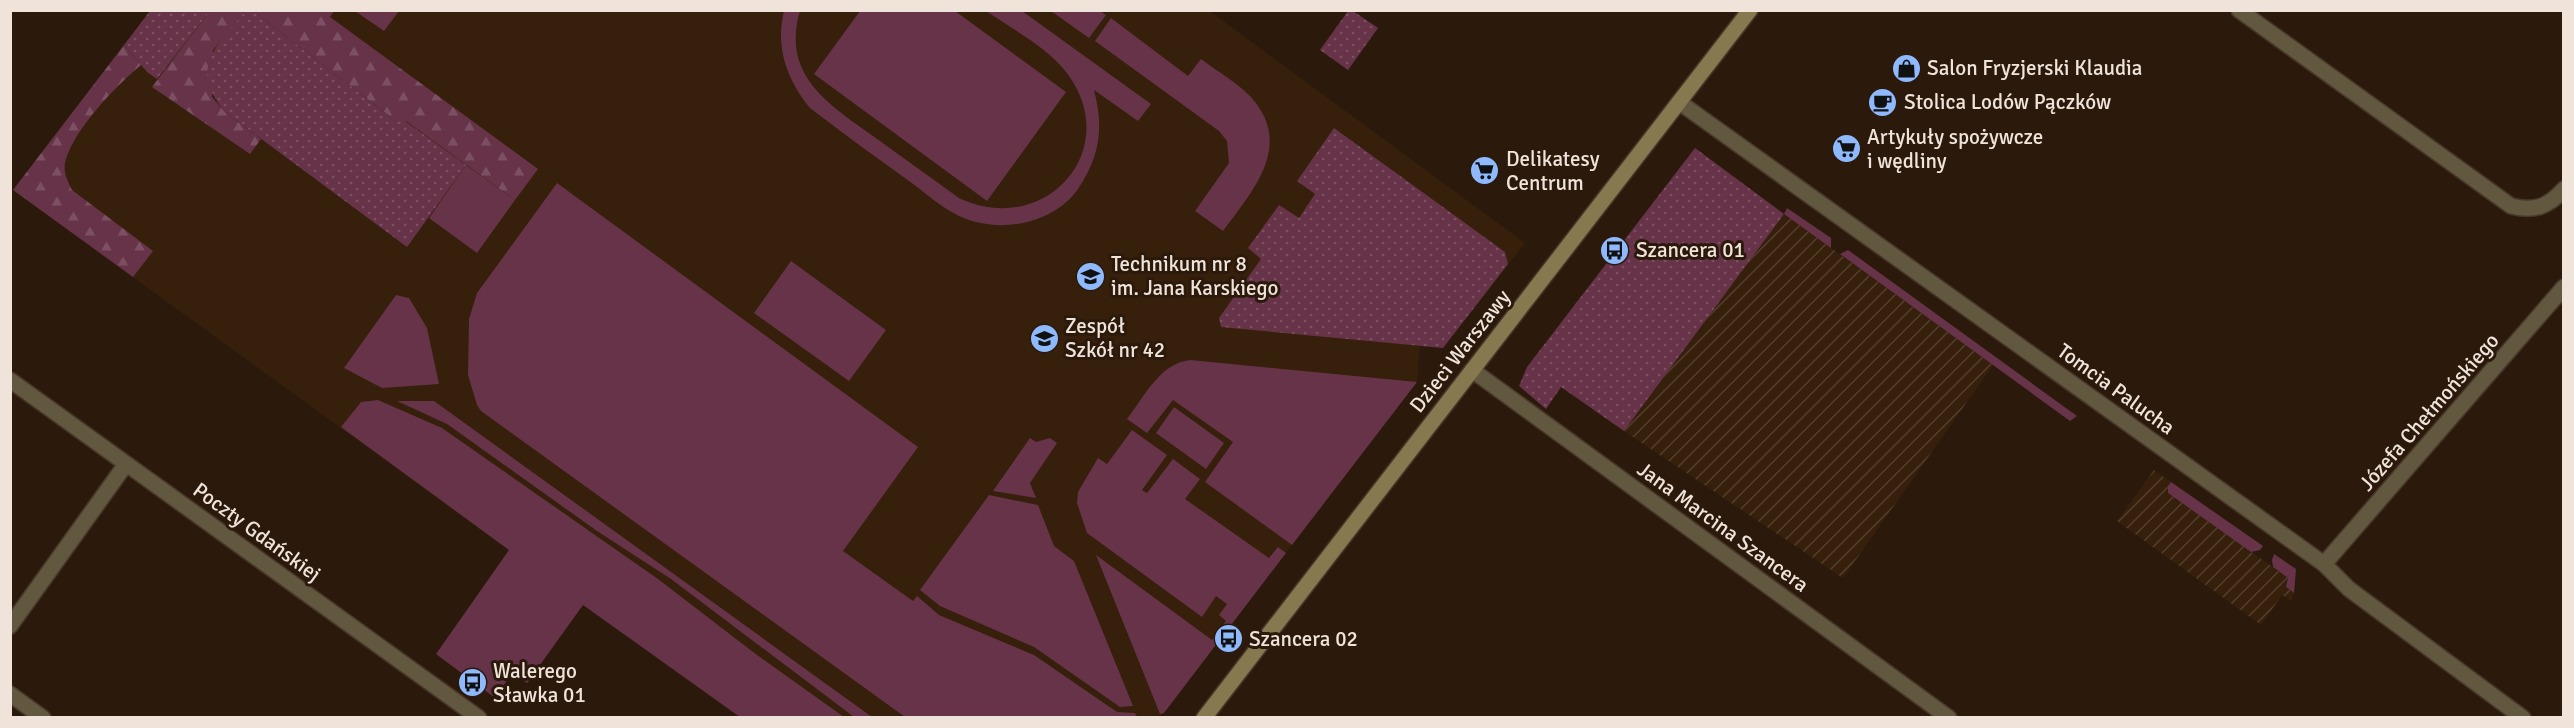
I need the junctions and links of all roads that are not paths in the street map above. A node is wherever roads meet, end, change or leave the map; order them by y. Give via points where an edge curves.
1 (1750, 10) edge
2 (2239, 10) edge
3 (1679, 102) junction
4 (2564, 189) edge
5 (2564, 287) edge
6 (1472, 370) junction
7 (10, 380) edge
8 (126, 464) junction
9 (2324, 564) junction
10 (10, 626) edge
11 (10, 694) edge
12 (43, 717) edge
13 (479, 717) edge
14 (1204, 717) edge
15 (1949, 717) edge
16 (2523, 717) edge

1 - 3 street, Dzieci Warszawy
2 - 4 street via 2511,206 2541,208
3 - 6 street, Dzieci Warszawy
3 - 9 street, Tomcia Palucha
5 - 9 street, Józefa Chełmońskiego
6 - 14 street, Dzieci Warszawy
6 - 15 street, Jana Marcina Szancera
7 - 8 street, Poczty Gdańskiej
8 - 10 street
8 - 13 street, Poczty Gdańskiej
9 - 16 street, Tomcia Palucha via 2349,589
11 - 12 street

